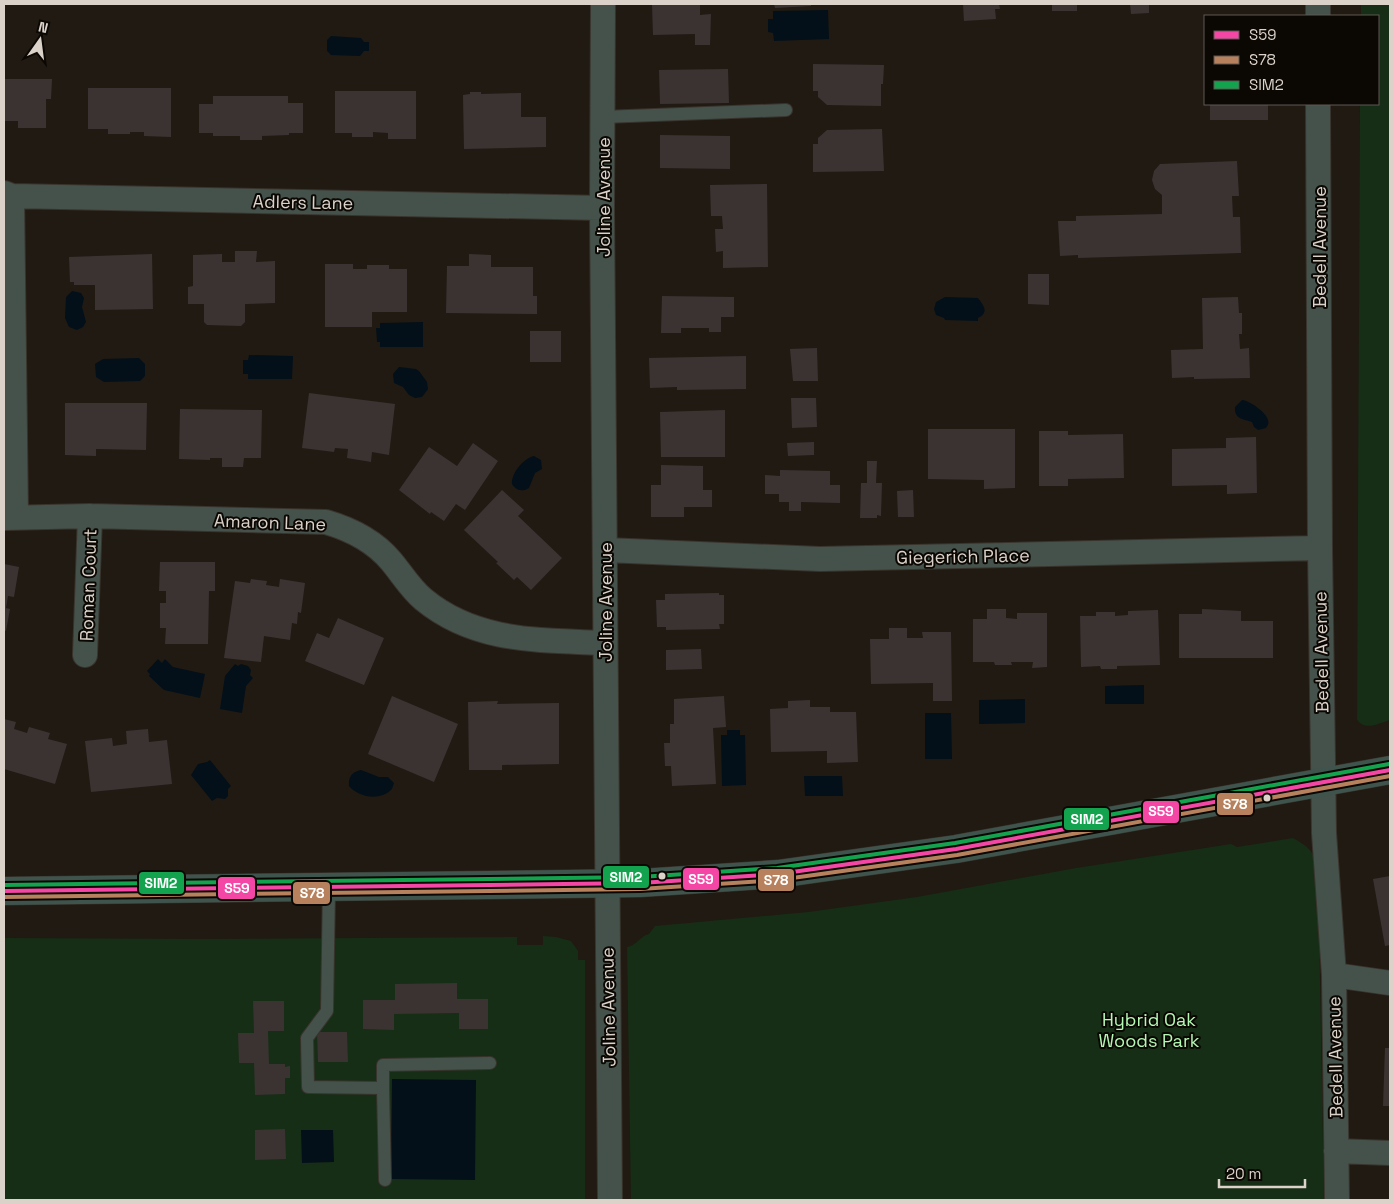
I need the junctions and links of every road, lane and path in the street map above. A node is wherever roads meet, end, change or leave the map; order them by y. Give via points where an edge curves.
1 (603, 4) edge
2 (1318, 105) edge
3 (786, 110) dead end
4 (603, 117) junction
5 (8, 194) edge
6 (602, 208) junction
7 (90, 516) junction
8 (10, 517) edge
9 (1320, 548) junction
10 (606, 550) junction
11 (605, 642) junction
12 (85, 655) dead end
13 (1390, 770) edge
14 (1324, 782) junction
15 (607, 884) junction
16 (328, 888) junction
17 (4, 892) edge
18 (1334, 975) junction
19 (1390, 984) edge
20 (490, 1062) dead end
21 (383, 1088) junction
22 (1336, 1151) junction
23 (1390, 1153) edge
24 (384, 1180) dead end
25 (610, 1200) edge
26 (1337, 1200) edge

1 - 4 street, Joline Avenue
2 - 9 street, Bedell Avenue
3 - 4 lane
4 - 6 street, Joline Avenue
5 - 6 street, Adlers Lane
5 - 8 street
6 - 10 street, Joline Avenue
7 - 8 street, Amaron Lane
7 - 11 street, Amaron Lane via 326,522 367,540 391,560 410,587 424,600 454,620 486,632 520,638
7 - 12 street, Roman Court
9 - 10 street, Giegerich Place via 820,559
9 - 14 street, Bedell Avenue
10 - 11 street, Joline Avenue
11 - 15 street, Joline Avenue
13 - 14 main road
14 - 15 main road via 907,856 778,874
14 - 18 street, Bedell Avenue via 1324,833
15 - 16 main road
15 - 25 street, Joline Avenue
16 - 17 main road
16 - 21 lane via 327,1011 307,1038 308,1087
18 - 19 street
18 - 22 street, Bedell Avenue
20 - 21 lane via 383,1065
21 - 24 lane
22 - 23 street
22 - 26 street, Bedell Avenue

